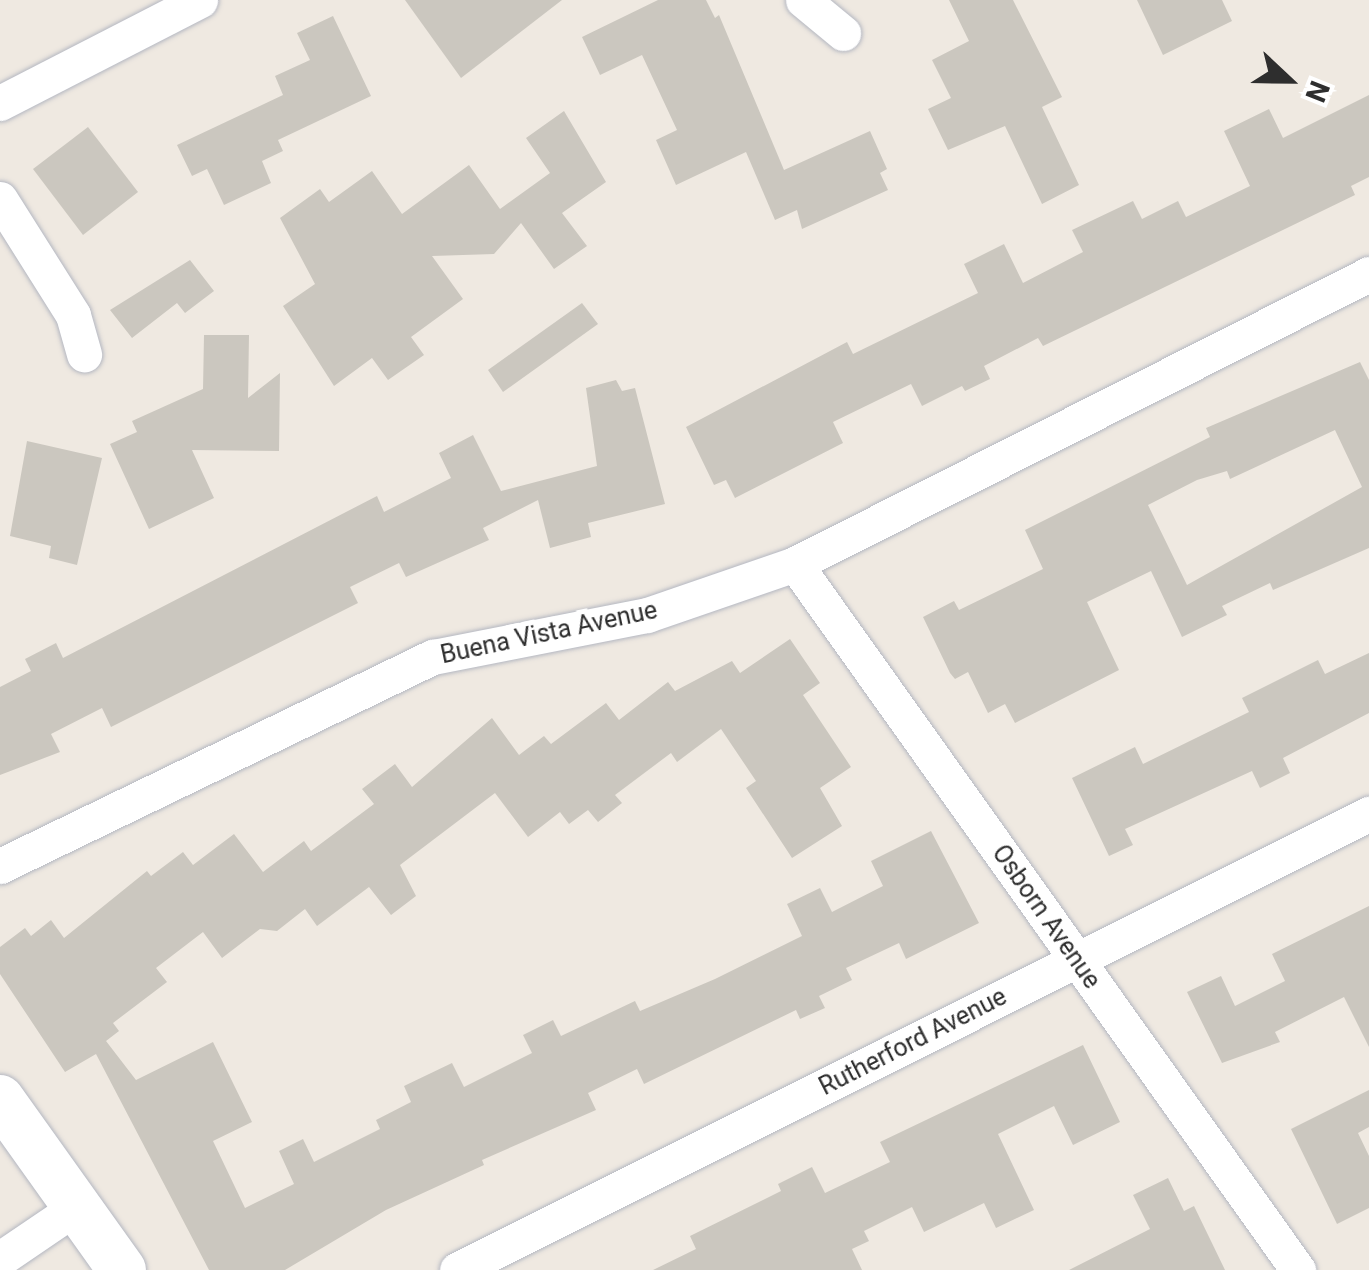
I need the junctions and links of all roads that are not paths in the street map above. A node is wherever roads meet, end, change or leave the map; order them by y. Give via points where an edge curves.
1 (200, 0) edge
2 (802, 0) edge
3 (842, 33) dead end
4 (0, 102) edge
5 (0, 199) edge
6 (1369, 274) edge
7 (84, 354) dead end
8 (796, 564) junction
9 (1369, 814) edge
10 (0, 866) edge
11 (1076, 960) junction
12 (0, 1099) edge
13 (76, 1208) junction
14 (0, 1260) edge
15 (122, 1270) edge
16 (457, 1270) edge
17 (1298, 1270) edge

1 - 4 street
2 - 3 street
5 - 7 street via 74,315
6 - 8 street, Buena Vista Avenue
8 - 10 street, Buena Vista Avenue via 647,615 433,657
8 - 11 street, Osborn Avenue
9 - 11 street, Rutherford Avenue
11 - 16 street, Rutherford Avenue
11 - 17 street, Osborn Avenue
12 - 13 street
13 - 14 street
13 - 15 street

